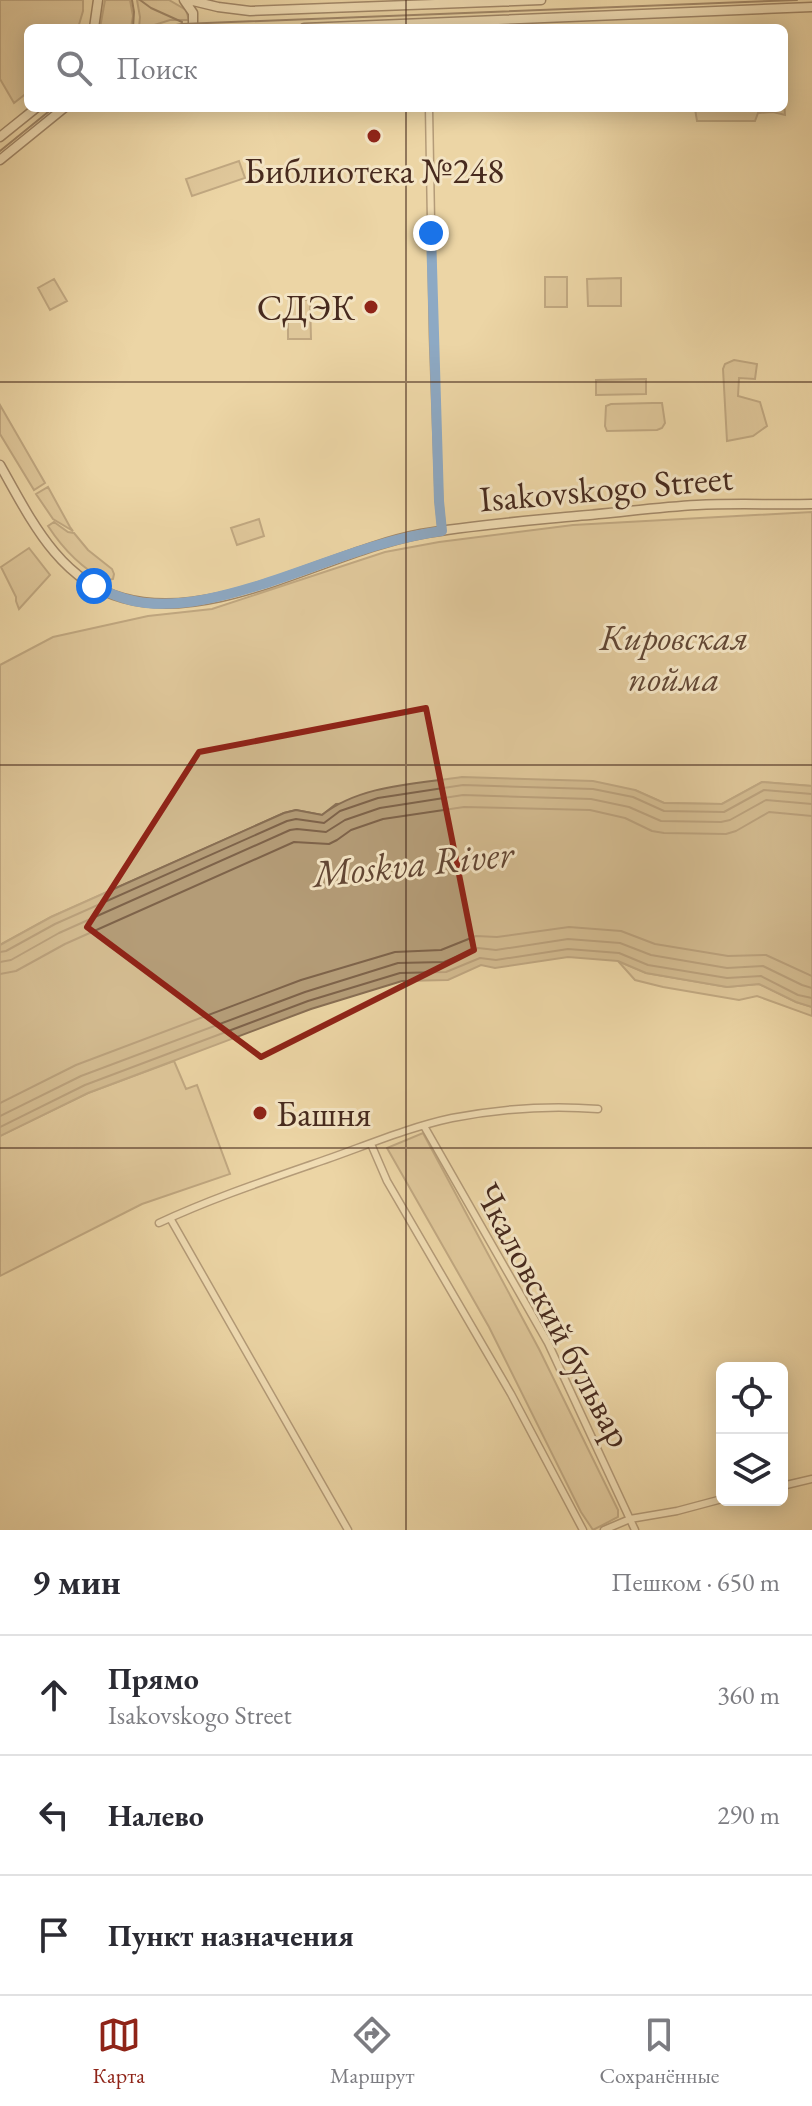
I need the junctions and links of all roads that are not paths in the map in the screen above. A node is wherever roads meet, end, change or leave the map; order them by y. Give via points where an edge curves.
1 (98, 0) edge
2 (186, 0) edge
3 (541, 0) edge
4 (812, 7) edge
5 (95, 24) edge
6 (193, 24) edge
7 (448, 24) edge
8 (31, 112) edge
9 (59, 112) edge
10 (429, 112) edge
11 (0, 137) edge
12 (0, 160) edge
13 (0, 465) edge
14 (812, 504) edge
15 (442, 531) junction
16 (598, 1109) dead end
17 (424, 1126) junction
18 (371, 1144) junction
19 (170, 1218) junction
20 (159, 1223) dead end
21 (812, 1479) edge
22 (788, 1485) edge
23 (716, 1501) edge
24 (630, 1519) junction
25 (348, 1530) edge
26 (583, 1530) edge
27 (604, 1530) edge
28 (635, 1530) edge

1 - 5 main road
2 - 3 main road via 250,11
2 - 6 main road
4 - 7 main road
8 - 11 main road
9 - 12 main road
10 - 15 street
13 - 15 main road, Isakovskogo Street via 66,566 109,594 149,603 216,597
14 - 15 main road, Isakovskogo Street via 695,505
16 - 17 street via 516,1110
17 - 18 street
17 - 24 street, Чкаловский бульвар via 548,1343
18 - 19 street
18 - 26 street, Чкаловский бульвар
19 - 20 street
19 - 25 street
21 - 22 street
23 - 24 street
24 - 27 street
24 - 28 street, Чкаловский бульвар

